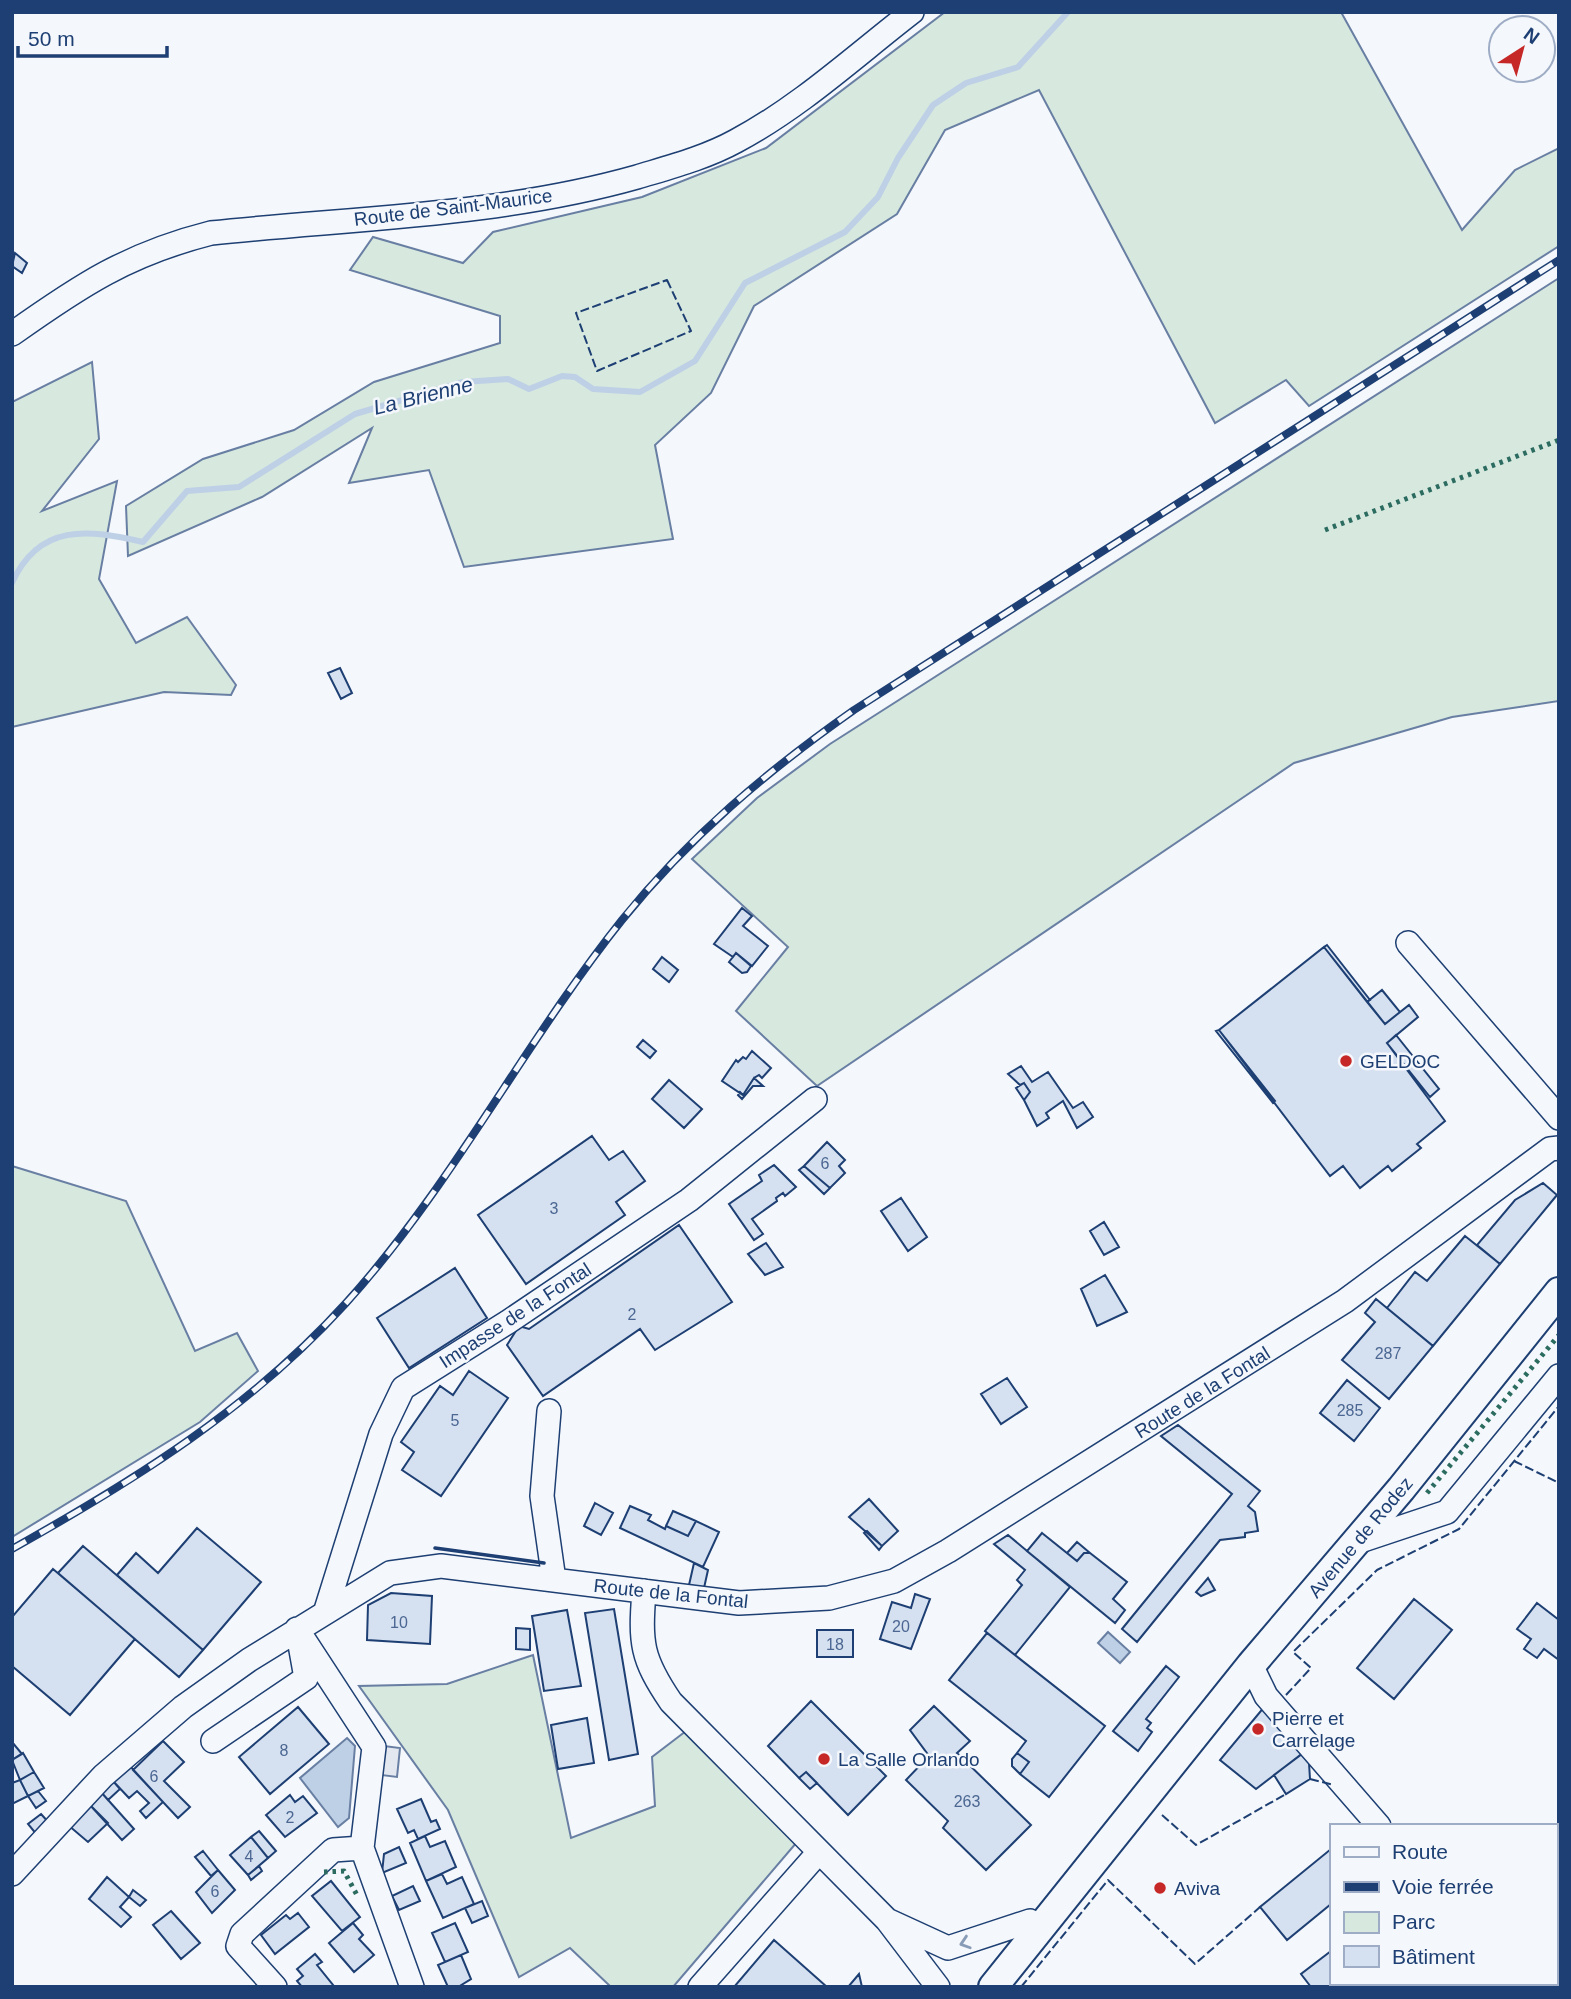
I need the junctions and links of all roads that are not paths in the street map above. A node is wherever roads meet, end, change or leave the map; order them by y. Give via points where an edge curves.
1 (912, 12) edge
2 (12, 334) edge
3 (1408, 943) dead end
4 (815, 1099) dead end
5 (1559, 1118) edge
6 (1559, 1148) edge
7 (1559, 1292) edge
8 (1559, 1376) edge
9 (549, 1411) dead end
10 (1357, 1542) junction
11 (554, 1580) junction
12 (644, 1591) junction
13 (326, 1610) junction
14 (297, 1629) junction
15 (1251, 1665) junction
16 (213, 1741) dead end
17 (1159, 1779) junction
18 (1377, 1824) edge
19 (362, 1848) junction
20 (819, 1852) junction
21 (12, 1874) edge
22 (887, 1920) junction
23 (1030, 1921) junction
24 (275, 1987) edge
25 (412, 1987) edge
26 (699, 1987) edge
27 (938, 1987) edge
28 (972, 1987) edge
29 (993, 1987) edge

1 - 2 street, Route de Saint-Maurice via 783,112 693,160 603,187 529,201 211,233 175,242 82,284
3 - 5 street
4 - 13 street, Impasse de la Fontal via 689,1200 403,1388 381,1434
6 - 12 street, Route de la Fontal via 1550,1149 1345,1301 894,1581 830,1598 739,1604
7 - 10 main road, Avenue de Rodez
8 - 10 street via 1447,1512
9 - 11 street via 542,1496
10 - 15 main road, Avenue de Rodez
11 - 12 street, Route de la Fontal
11 - 13 street, Route de la Fontal via 441,1566 403,1571 390,1573
12 - 20 street via 640,1637 665,1694
13 - 14 street, Route de la Fontal
14 - 16 street via 306,1678
14 - 19 street via 374,1747
14 - 21 street, Route de la Fontal via 173,1715 103,1776
15 - 17 main road, Avenue de Rodez
15 - 18 street via 1266,1696
17 - 23 main road, Avenue de Rodez
17 - 29 main road, Avenue de Rodez
19 - 24 street via 333,1850 242,1934 239,1946
19 - 25 street
20 - 22 street
20 - 26 street
23 -> 22 street via 948,1948
22 - 27 street
23 - 28 main road, Avenue de Rodez

